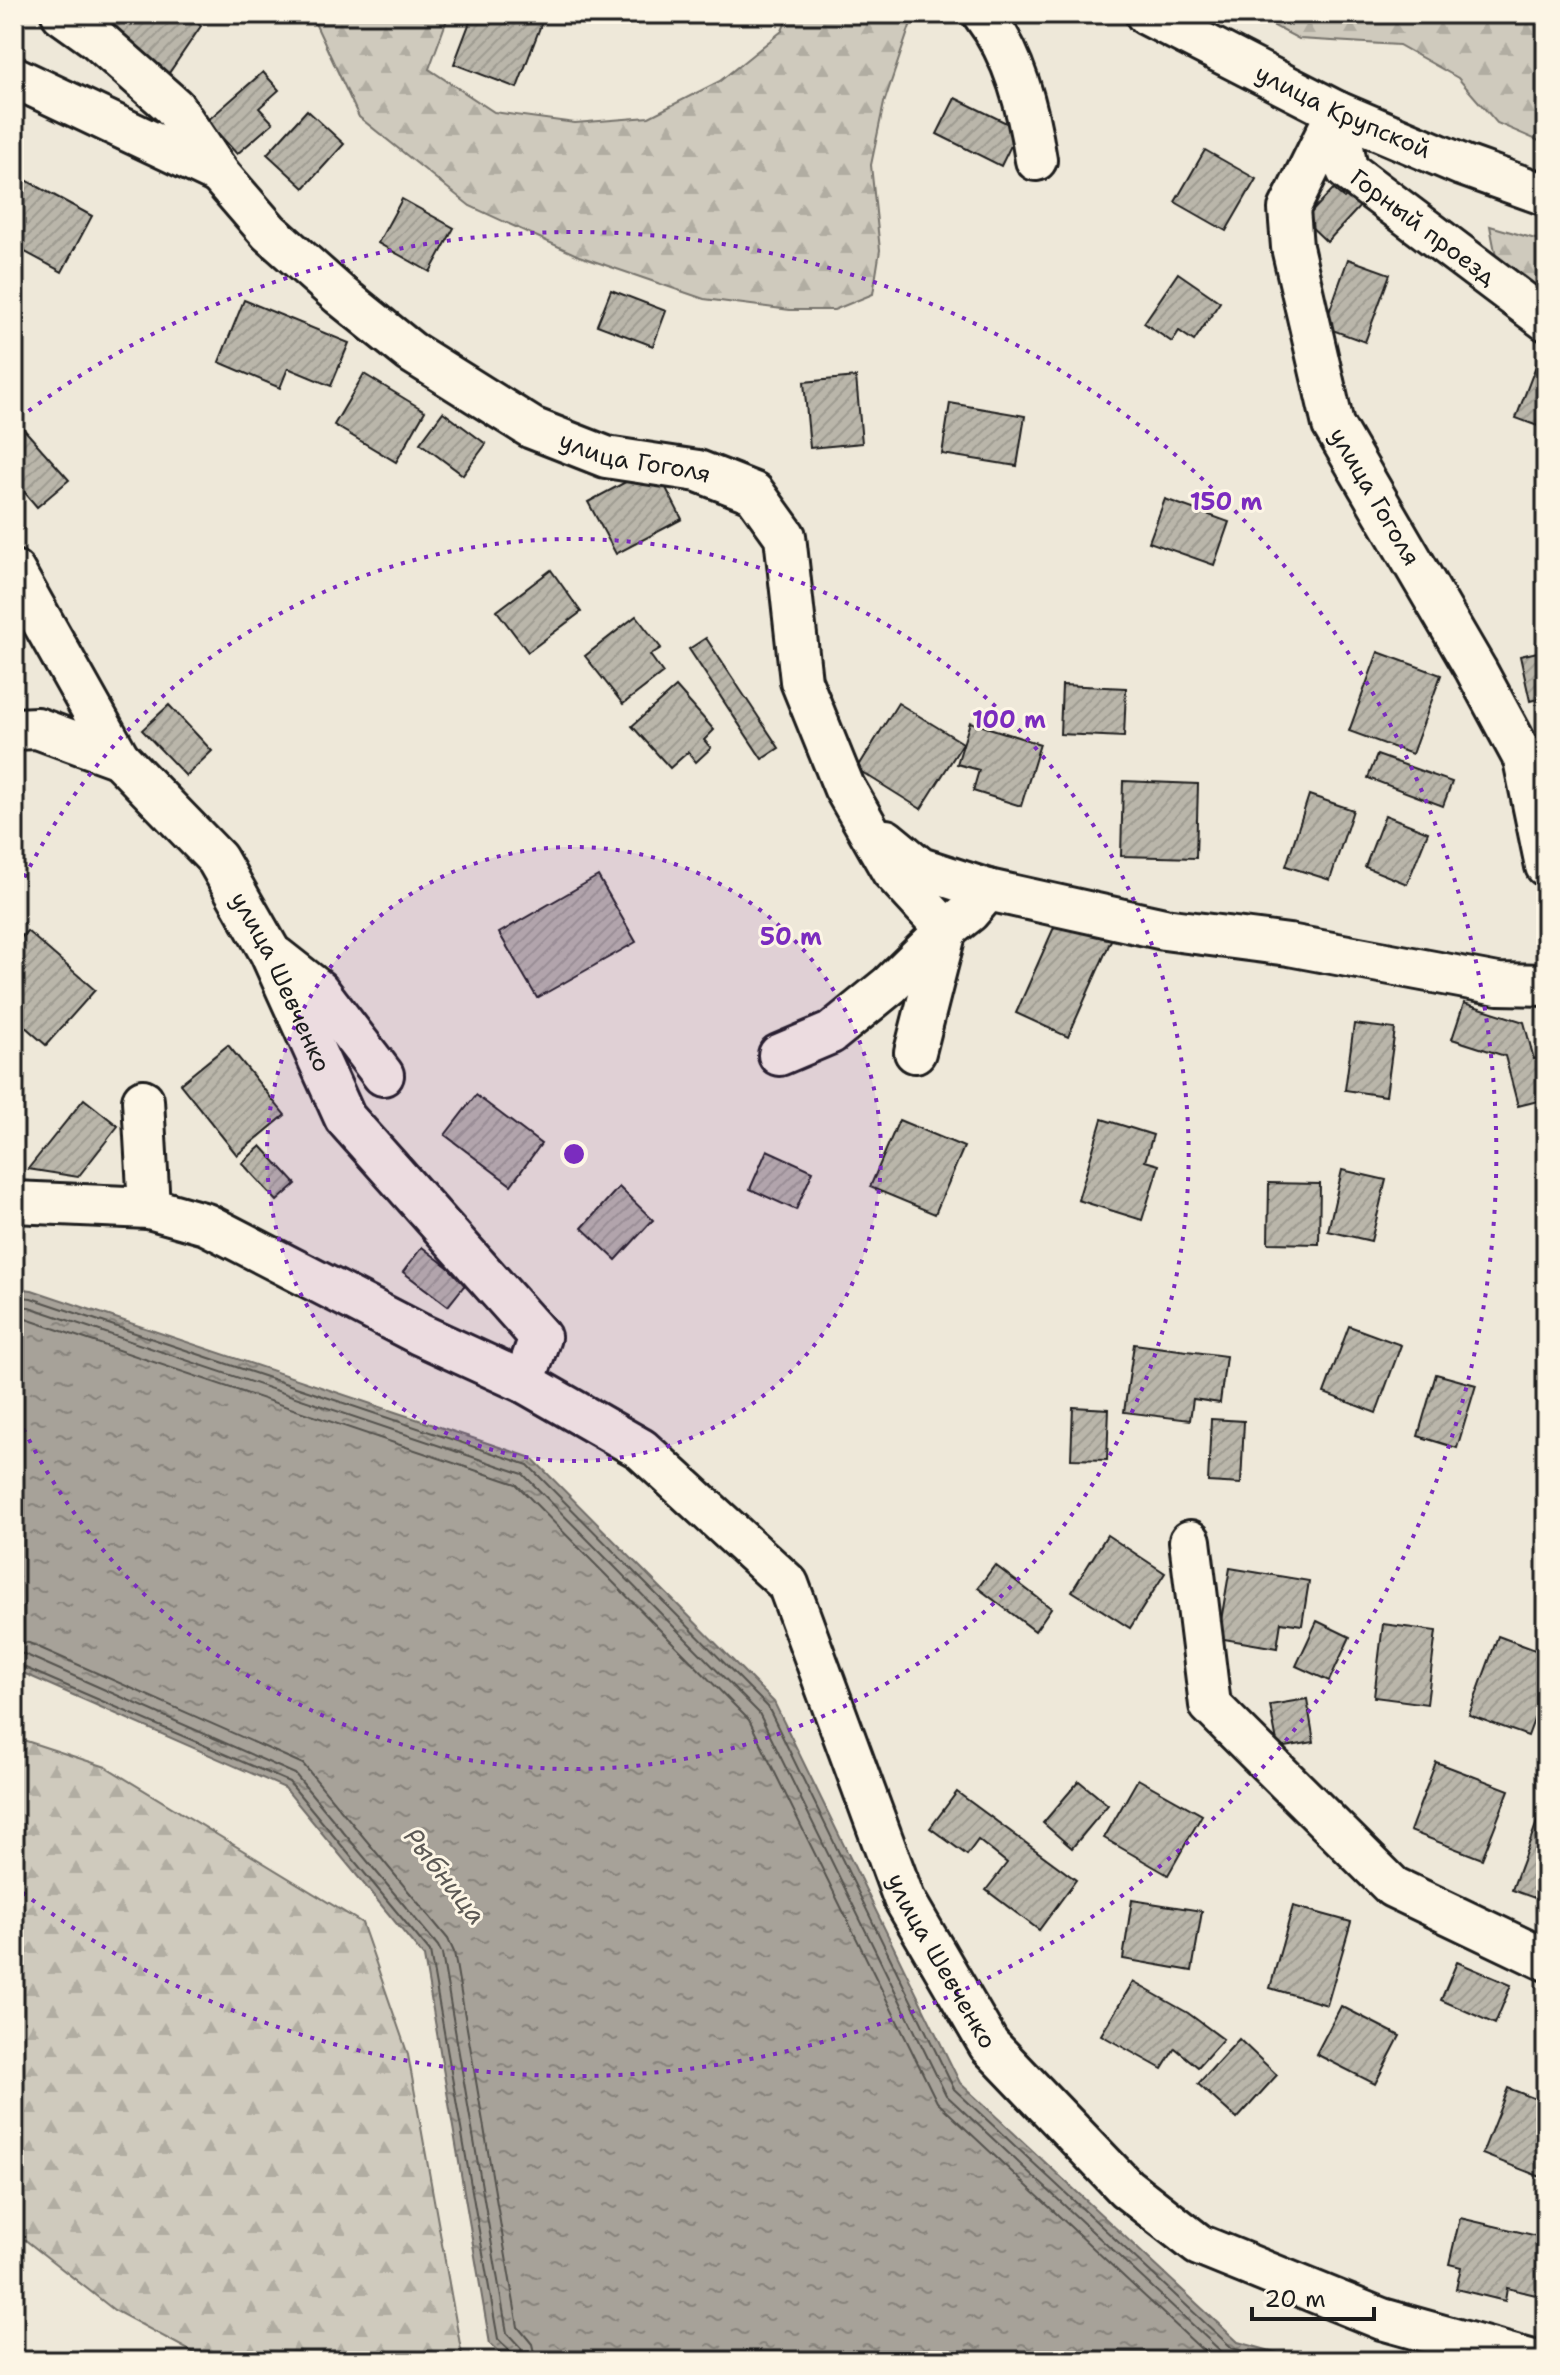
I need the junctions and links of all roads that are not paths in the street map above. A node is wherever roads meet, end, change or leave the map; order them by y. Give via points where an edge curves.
1 (62, 14) edge
2 (983, 14) edge
3 (1146, 14) edge
4 (14, 77) edge
5 (1337, 112) junction
6 (1036, 160) dead end
7 (219, 174) junction
8 (1546, 195) edge
9 (1546, 320) edge
10 (14, 571) edge
11 (14, 729) edge
12 (119, 758) junction
13 (863, 822) junction
14 (1546, 866) edge
15 (988, 890) junction
16 (946, 930) junction
17 (270, 952) junction
18 (1546, 985) edge
19 (915, 1052) dead end
20 (779, 1055) dead end
21 (383, 1075) dead end
22 (143, 1100) dead end
23 (14, 1202) edge
24 (149, 1208) junction
25 (524, 1382) junction
26 (1190, 1541) dead end
27 (1546, 1960) edge
28 (1533, 2361) edge

1 - 7 street, улица Гоголя via 174,107
2 - 6 street via 1001,38 1029,115
3 - 5 street, улица Крупской
4 - 7 street
5 - 8 street, улица Крупской
5 - 9 street, Горный проезд via 1347,170
5 - 14 street, улица Гоголя via 1289,209 1292,247 1333,425 1524,759
7 - 13 street, улица Гоголя via 269,232 340,295 411,352 532,428 606,457 698,471 754,493 785,536 801,681
10 - 12 street, улица Шевченко
11 - 12 street via 37,728
12 - 17 street, улица Шевченко via 217,859
13 - 15 street via 920,868
13 - 16 street, улица Гоголя via 892,871
15 - 16 street
15 - 18 street via 1164,929 1289,945 1498,984
16 - 19 street
16 - 20 street via 831,1033
17 - 21 street via 318,990
17 - 25 street, улица Шевченко via 345,1118 540,1337
22 - 24 street
23 - 24 street, улица Шевченко
24 - 25 street, улица Шевченко via 206,1224
25 - 28 street, улица Шевченко via 641,1449 788,1584 904,1899 989,2045 1126,2188 1199,2245 1382,2319
26 - 27 street via 1210,1705 1393,1887

